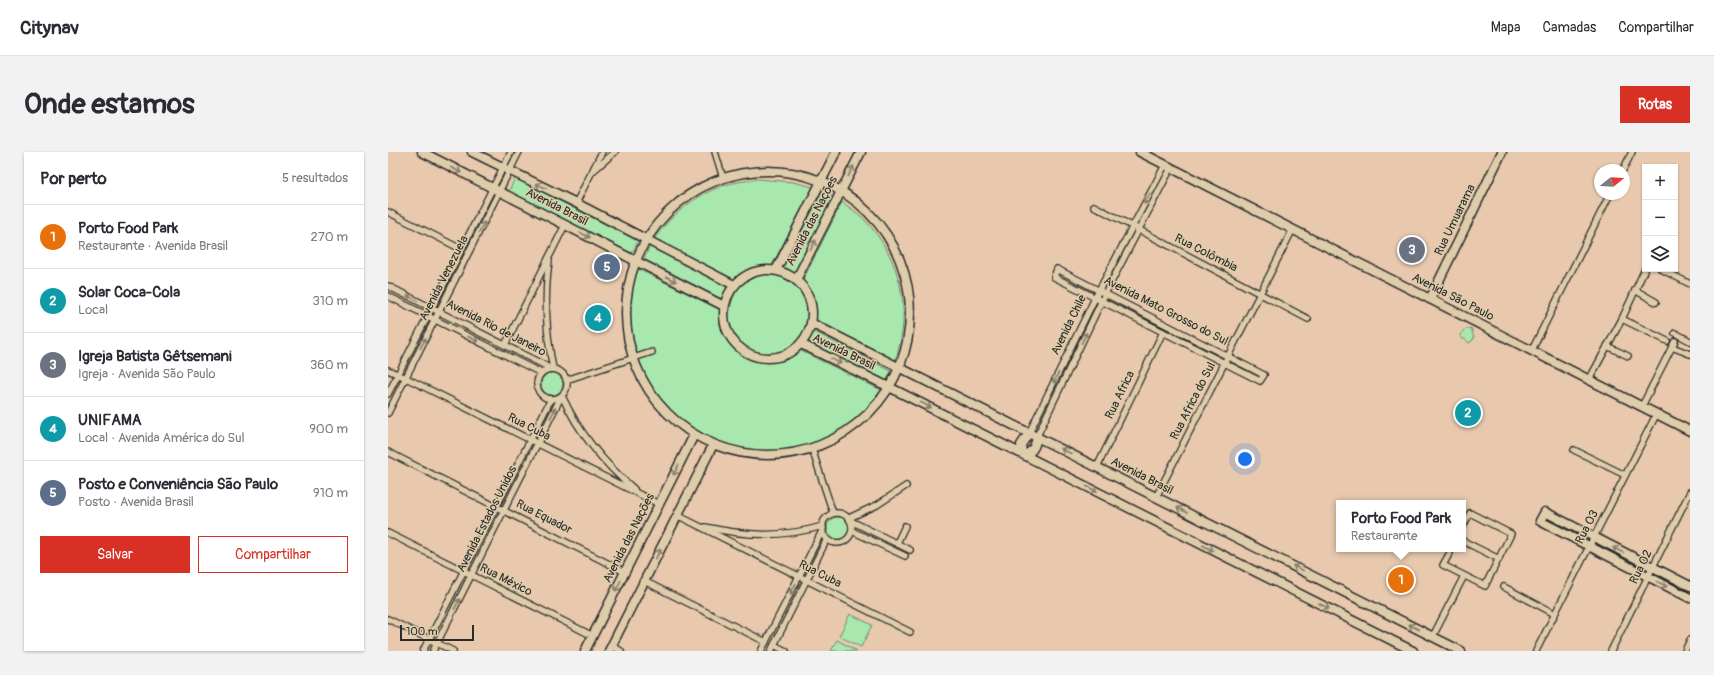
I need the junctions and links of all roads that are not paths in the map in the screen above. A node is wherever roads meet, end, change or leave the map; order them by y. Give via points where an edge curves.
1 (422, 152) edge
2 (472, 152) edge
3 (511, 152) edge
4 (519, 152) edge
5 (602, 152) edge
6 (616, 152) edge
7 (715, 152) edge
8 (836, 152) edge
9 (861, 152) edge
10 (1140, 152) edge
11 (1502, 152) edge
12 (1632, 152) edge
13 (1625, 164) edge
14 (1168, 167) junction
15 (506, 169) junction
16 (592, 172) junction
17 (723, 178) junction
18 (822, 181) junction
19 (496, 190) junction
20 (841, 191) junction
21 (1607, 200) edge
22 (576, 203) junction
23 (1094, 206) dead end
24 (388, 212) edge
25 (566, 225) junction
26 (1132, 227) junction
27 (1293, 229) junction
28 (1138, 230) junction
29 (646, 240) junction
30 (461, 249) junction
31 (549, 257) junction
32 (636, 261) junction
33 (776, 270) junction
34 (1644, 272) edge
35 (1667, 272) edge
36 (796, 280) junction
37 (1690, 284) edge
38 (734, 285) junction
39 (388, 286) edge
40 (1635, 290) junction
41 (1099, 291) junction
42 (1105, 294) junction
43 (1261, 294) junction
44 (388, 296) edge
45 (1095, 298) junction
46 (1430, 298) junction
47 (1102, 301) junction
48 (1656, 302) dead end
49 (724, 306) junction
50 (432, 308) junction
51 (439, 312) junction
52 (428, 316) junction
53 (1308, 319) dead end
54 (1622, 319) junction
55 (435, 320) junction
56 (812, 322) junction
57 (1162, 332) junction
58 (1675, 333) dead end
59 (1667, 341) dead end
60 (1690, 341) edge
61 (801, 344) junction
62 (505, 345) junction
63 (1607, 346) junction
64 (1532, 350) junction
65 (652, 352) dead end
66 (1690, 354) edge
67 (1228, 356) junction
68 (1628, 356) dead end
69 (633, 358) junction
70 (1225, 363) junction
71 (901, 368) junction
72 (552, 369) junction
73 (388, 370) edge
74 (541, 373) junction
75 (398, 374) junction
76 (406, 378) junction
77 (566, 380) junction
78 (1589, 380) junction
79 (891, 388) junction
80 (388, 394) edge
81 (562, 396) junction
82 (550, 400) junction
83 (1642, 406) junction
84 (388, 413) edge
85 (1656, 413) junction
86 (1690, 431) edge
87 (1033, 434) junction
88 (694, 435) junction
89 (530, 439) junction
90 (537, 443) junction
91 (713, 445) junction
92 (812, 449) junction
93 (1574, 450) dead end
94 (388, 452) edge
95 (1023, 454) junction
96 (1097, 467) junction
97 (1625, 475) junction
98 (906, 486) dead end
99 (1690, 492) edge
100 (640, 495) junction
101 (1156, 497) junction
102 (659, 504) junction
103 (497, 506) junction
104 (504, 509) junction
105 (833, 514) junction
106 (677, 515) junction
107 (850, 520) junction
108 (1466, 520) edge
109 (697, 525) junction
110 (905, 526) dead end
111 (823, 527) junction
112 (852, 531) junction
113 (388, 533) edge
114 (1594, 537) junction
115 (827, 539) junction
116 (1466, 542) edge
117 (897, 544) junction
118 (1589, 546) junction
119 (910, 550) dead end
120 (1450, 552) edge
121 (905, 556) dead end
122 (1499, 559) junction
123 (1653, 567) junction
124 (464, 571) junction
125 (625, 572) junction
126 (471, 575) junction
127 (799, 576) junction
128 (1464, 576) junction
129 (1648, 577) junction
130 (807, 580) junction
131 (644, 581) junction
132 (1690, 586) edge
133 (1504, 587) dead end
134 (1690, 598) edge
135 (1555, 614) junction
136 (388, 619) edge
137 (910, 632) dead end
138 (593, 636) junction
139 (1433, 636) junction
140 (429, 639) junction
141 (1690, 640) edge
142 (766, 642) junction
143 (437, 643) junction
144 (774, 645) junction
145 (610, 649) edge
146 (423, 651) edge
147 (433, 651) edge
148 (453, 651) edge
149 (585, 651) edge
150 (621, 651) edge
151 (761, 651) edge
152 (771, 651) edge
153 (786, 651) edge
154 (1413, 651) edge
155 (1461, 651) edge
156 (1536, 651) edge
157 (1611, 651) edge
158 (1685, 651) edge

1 -> 19 main road, Avenida Brasil
2 - 15 main road, Avenida Brasil
3 - 15 street, Avenida Venezuela
4 - 15 street, Avenida Venezuela
5 - 16 street
6 - 16 street
7 - 17 street
8 - 18 main road, Avenida das Nações
20 -> 9 main road, Avenida das Nações
10 - 14 main road, Avenida São Paulo
11 - 46 main road, Rua Umuarama
12 - 13 street
14 -> 26 street, Avenida Chile
14 - 27 main road, Avenida São Paulo
14 - 28 street, Avenida Chile
15 - 19 street, Avenida Venezuela
22 -> 15 main road, Avenida Brasil
16 - 22 street
17 - 18 main road via 760,170 783,170
17 - 29 main road via 694,190 676,204 660,220
18 - 20 main road
18 - 33 main road, Avenida das Nações
19 - 25 main road, Avenida Brasil
19 - 30 street, Avenida Venezuela
51 -> 19 street, Avenida Venezuela
36 -> 20 main road, Avenida das Nações
20 - 71 main road via 873,216 899,260 910,306 909,329
21 - 64 street
22 - 29 main road, Avenida Brasil
23 - 26 street, Rua Colômbia
24 - 30 street
25 - 31 street
25 -> 32 main road, Avenida Brasil
26 - 28 street, Rua Colômbia
26 - 41 street, Avenida Chile
27 - 43 street, Rua Africa do Sul
27 - 46 main road, Avenida São Paulo
28 - 42 street, Avenida Chile
28 - 43 street, Rua Colômbia
29 - 32 main road
29 - 38 main road, Avenida Brasil
30 - 50 street, Avenida Venezuela
31 - 62 street
31 - 72 street via 546,302
32 -> 49 main road, Avenida Brasil
32 - 69 main road via 628,290 626,316
33 - 36 main road
33 - 38 main road via 760,270 746,275
34 - 40 street
35 - 37 street
36 - 56 main road via 807,292 811,302
38 - 49 main road
50 -> 39 street, Avenida Rio de Janeiro
40 - 48 street
40 - 54 street
41 - 42 street, Avenida Mato Grosso do Sul
41 - 45 street, Avenida Chile
41 - 45 street, Avenida Mato Grosso do Sul via 1057,269 1054,277
42 - 47 street, Avenida Chile
42 - 67 street, Avenida Mato Grosso do Sul
43 - 53 street, Rua Colômbia
43 - 67 street, Rua Africa do Sul
44 - 52 street, Avenida Rio de Janeiro
45 - 47 street, Avenida Mato Grosso do Sul
45 -> 87 street, Avenida Chile
46 - 64 main road, Avenida São Paulo
47 - 57 street, Avenida Mato Grosso do Sul
87 -> 47 street, Avenida Chile
49 - 61 main road via 728,334 736,345 748,354 766,358 779,357
50 - 51 street, Avenida Rio de Janeiro
50 - 52 street, Avenida Venezuela
51 - 55 street, Avenida Venezuela
51 - 62 street, Avenida Rio de Janeiro
52 - 55 street, Avenida Rio de Janeiro
52 - 75 street, Avenida Venezuela
54 - 59 street
54 - 63 street
55 -> 74 street, Avenida Rio de Janeiro
76 -> 55 street, Avenida Venezuela
56 - 61 main road
56 - 71 main road, Avenida Brasil
57 - 70 street, Avenida Mato Grosso do Sul
57 - 96 street, Rua Africa
58 - 60 street
61 -> 79 main road, Avenida Brasil
62 - 72 street, Avenida Rio de Janeiro
63 - 68 street
63 - 78 street
64 - 78 main road, Avenida São Paulo
65 - 69 street
66 - 83 street via 1674,344
67 - 70 street, Rua Africa do Sul
67 - 70 street, Avenida Mato Grosso do Sul via 1264,375 1260,381
69 - 77 street
69 - 88 main road via 653,398 666,414
70 - 101 street, Rua Africa do Sul
71 - 79 main road
71 - 87 main road, Avenida Brasil
72 - 74 street
72 - 77 street via 561,372
73 - 75 street, Rua Cuba
74 - 82 street via 537,381 538,390 543,397
75 - 76 street, Rua Cuba
75 - 80 street, Avenida Venezuela
76 - 84 street, Avenida Venezuela
76 - 89 street, Rua Cuba
77 - 81 street via 567,386
78 - 83 main road, Avenida São Paulo
79 - 92 main road via 872,412 851,429
79 -> 95 main road, Avenida Brasil
81 - 82 street
90 -> 81 street, Avenida Estados Unidos
81 - 100 street via 590,444
82 - 89 street, Avenida Estados Unidos
83 - 85 main road, Avenida São Paulo
85 - 86 main road, Avenida São Paulo
85 - 97 street, Rua 03
87 - 95 main road via 1021,445
87 - 95 main road via 1032,451
96 -> 87 main road, Avenida Brasil
88 - 91 main road
88 -> 102 main road, Avenida das Nações
89 - 90 street, Rua Cuba
89 - 103 street, Avenida Estados Unidos
90 - 100 street, Rua Cuba
90 - 104 street, Avenida Estados Unidos
91 - 92 main road via 765,456
91 - 106 main road
92 - 105 street
93 - 97 street
94 - 103 street, Rua Equador
95 -> 154 main road, Avenida Brasil
96 - 101 main road, Avenida Brasil
97 - 114 street, Rua 03
98 - 107 street
99 - 123 street, Rua 02
100 - 102 street, Rua Cuba
139 -> 101 main road, Avenida Brasil
102 - 125 main road, Avenida das Nações
103 - 104 street, Rua Equador
103 - 124 street, Avenida Estados Unidos
104 - 125 street, Rua Equador
104 - 126 street, Avenida Estados Unidos
105 - 107 street via 842,513
105 - 111 street via 825,519
106 - 109 street, Rua Cuba
131 -> 106 main road
107 - 112 street
107 - 117 street
108 - 122 street via 1470,513 1511,534
109 - 111 street via 764,535
109 - 127 street, Rua Cuba
110 - 117 street
111 - 115 street
111 - 127 street
112 - 115 street via 848,538 840,542
112 - 121 street
113 - 124 street, Rua México
114 - 118 street, Rua 03
114 - 118 main road via 1544,512 1540,521
123 -> 114 main road
115 - 130 street
116 - 122 street
117 - 119 street
118 - 129 main road
118 - 135 street, Rua 03
120 - 128 street via 1443,565
122 - 128 street via 1485,586
123 - 129 street, Rua 02
123 - 132 main road
124 - 126 street, Rua México
124 - 140 street, Avenida Estados Unidos
125 -> 138 main road, Avenida das Nações
126 - 138 street, Rua México
143 -> 126 street, Avenida Estados Unidos
127 - 130 street, Rua Cuba
127 -> 142 street
128 - 139 street
129 -> 134 main road
129 - 157 street, Rua 02
130 - 137 street, Rua Cuba
130 - 144 street
131 - 142 street
131 - 145 main road
133 - 135 street
135 - 156 street, Rua 03
136 - 140 street
138 - 149 main road, Avenida das Nações
139 - 155 main road, Avenida Brasil
140 - 143 street
140 - 146 street, Avenida Estados Unidos
141 - 158 street
142 - 151 street
143 - 147 street, Avenida Estados Unidos
143 - 148 street
144 - 152 street
144 - 153 street
145 - 150 street

